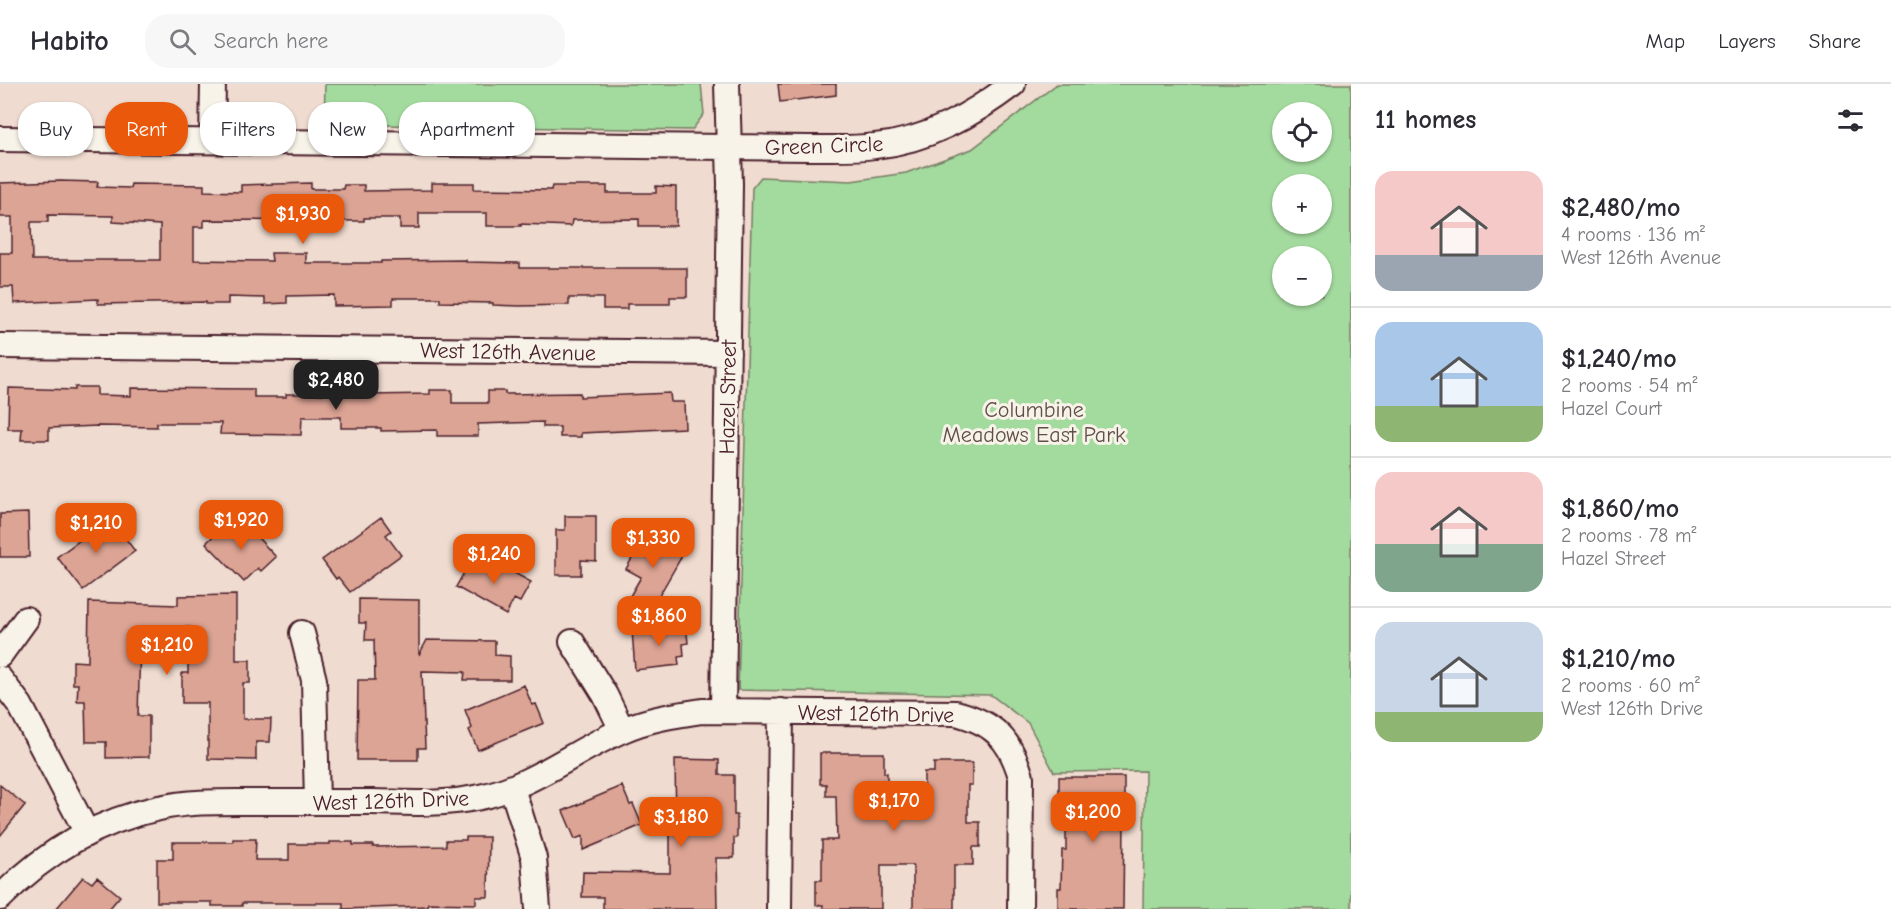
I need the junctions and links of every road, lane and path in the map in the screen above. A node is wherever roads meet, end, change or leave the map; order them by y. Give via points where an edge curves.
1 (213, 84) edge
2 (728, 84) edge
3 (1013, 84) edge
4 (213, 102) edge
5 (0, 139) edge
6 (200, 141) edge
7 (296, 142) edge
8 (729, 148) junction
9 (0, 346) edge
10 (728, 353) junction
11 (27, 619) dead end
12 (302, 633) dead end
13 (572, 642) dead end
14 (0, 655) edge
15 (0, 679) edge
16 (723, 711) junction
17 (781, 711) junction
18 (622, 730) junction
19 (512, 788) junction
20 (317, 802) junction
21 (87, 833) junction
22 (0, 898) edge
23 (538, 909) edge
24 (779, 909) edge
25 (1020, 909) edge

1 - 4 street
2 - 8 street, Hazel Street
3 - 8 street, Green Circle via 956,122 906,141 875,147
5 - 6 street, Green Circle
7 - 8 street, Green Circle
8 - 10 street, Hazel Street
9 - 10 street, West 126th Avenue
10 - 16 street, Hazel Street
11 - 14 street
12 - 20 street via 314,680
13 - 18 street
15 - 21 street via 20,705
16 - 17 street, West 126th Drive
16 - 18 street, West 126th Drive via 667,716
17 - 24 street
17 - 25 street, West 126th Drive via 956,713 993,728 1016,758 1021,777
18 - 19 street, West 126th Drive
19 - 20 street, West 126th Drive via 441,803
19 - 23 street via 534,858
20 - 21 street, West 126th Drive via 202,802 118,819
21 - 22 street, West 126th Drive via 52,853

